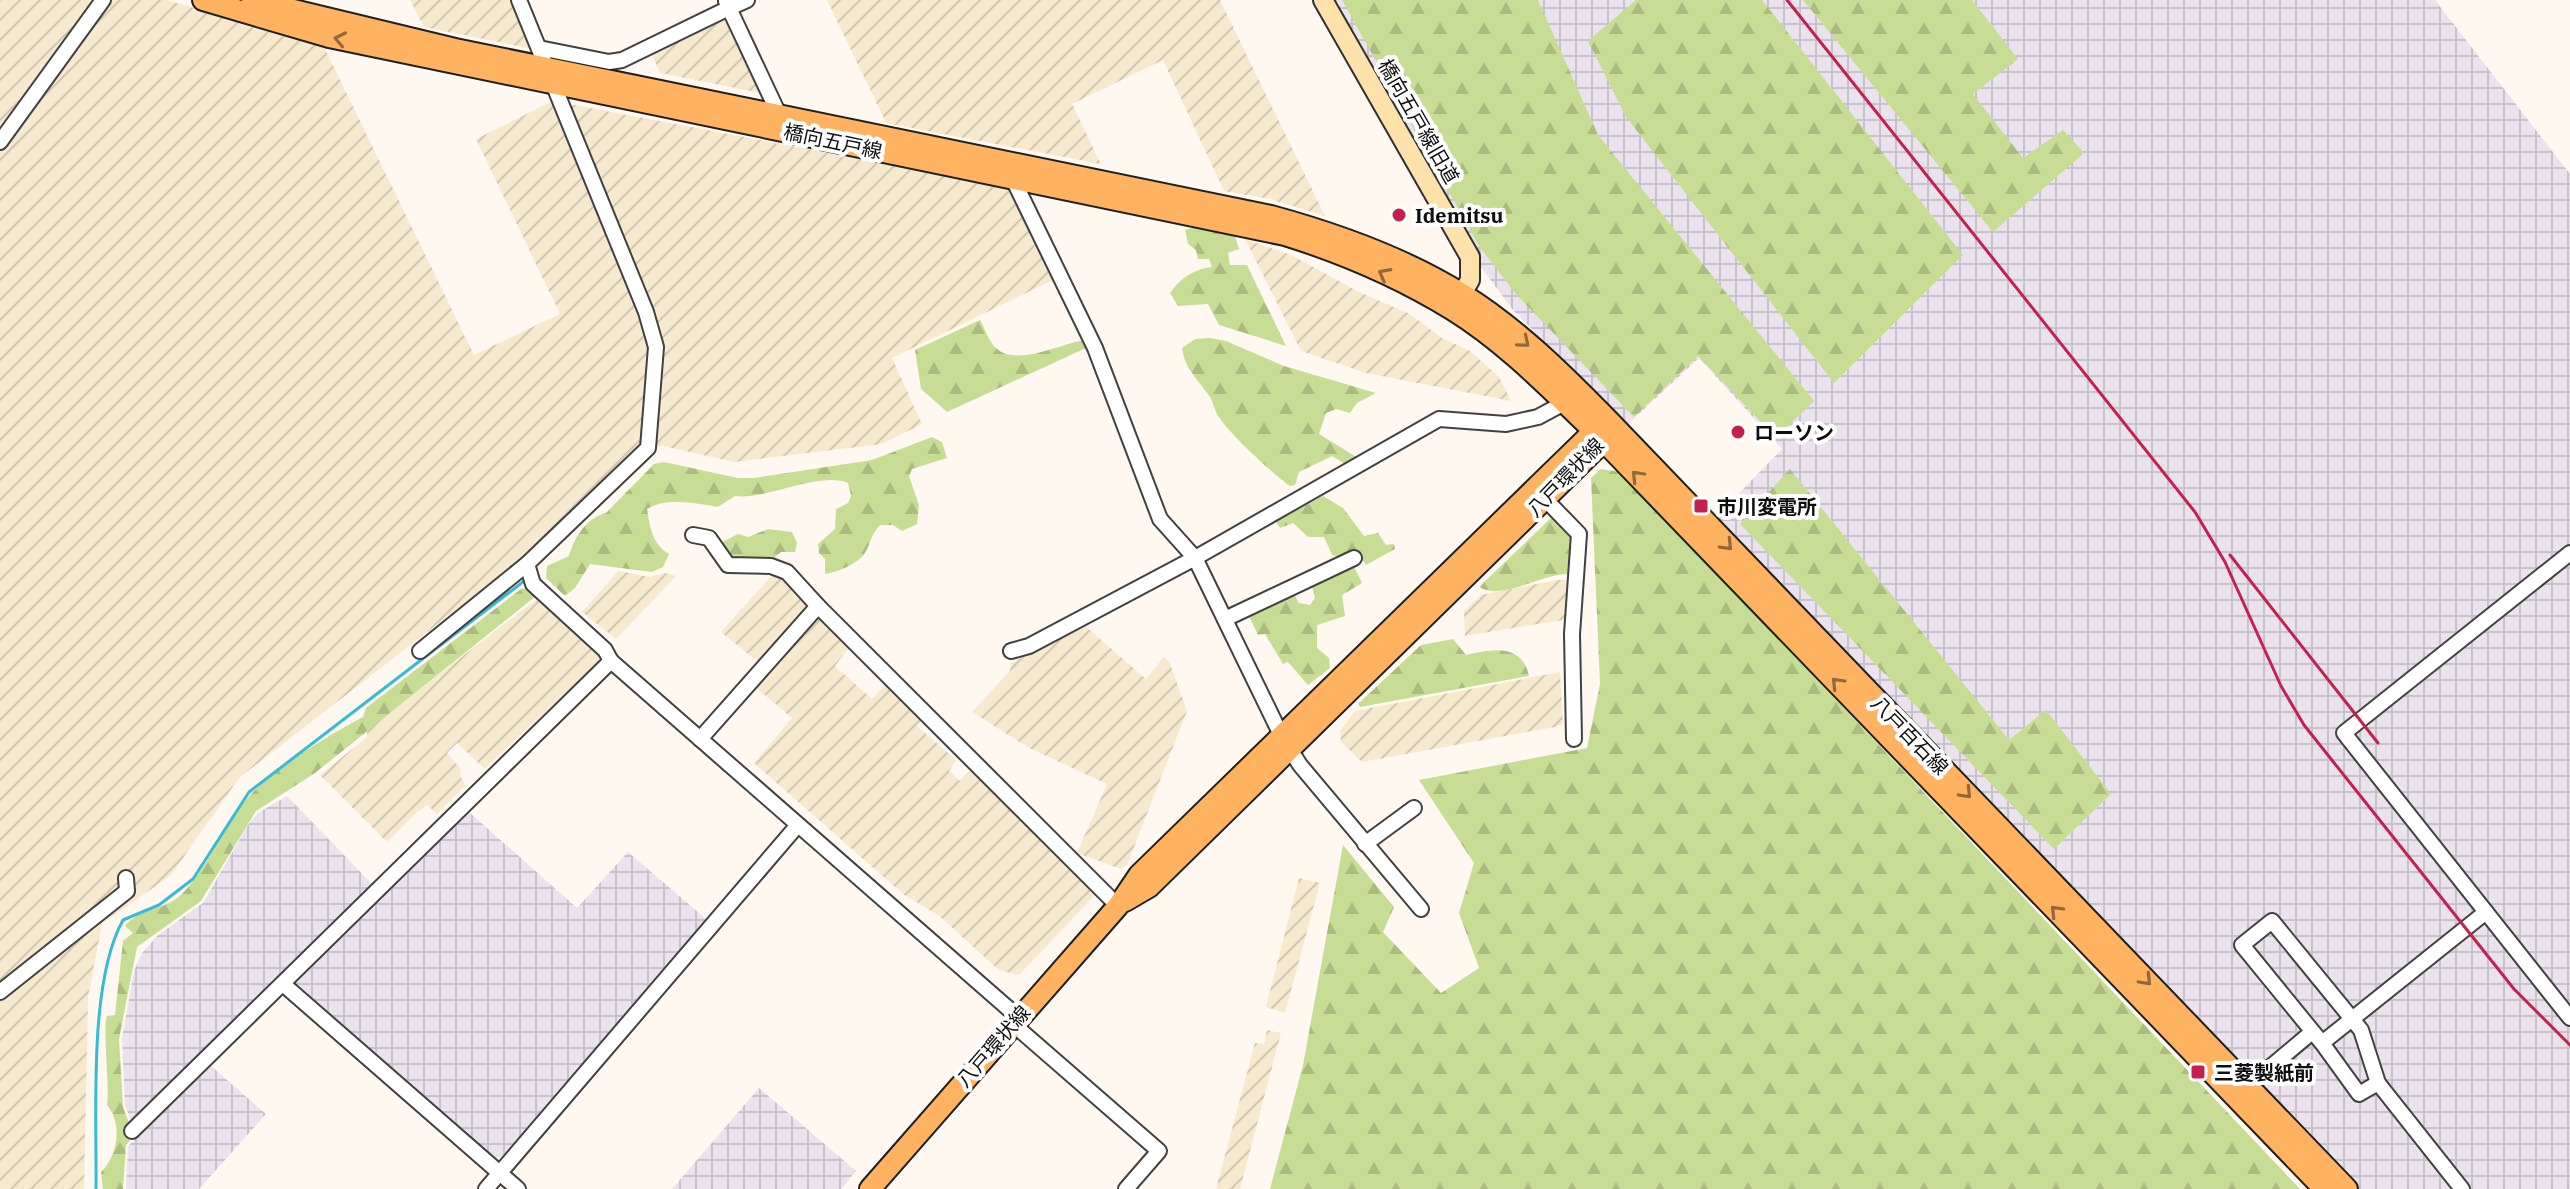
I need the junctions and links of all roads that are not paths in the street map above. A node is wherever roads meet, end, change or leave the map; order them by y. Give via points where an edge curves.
1 (103, 0) edge
2 (203, 0) edge
3 (252, 0) edge
4 (519, 0) edge
5 (747, 0) edge
6 (1323, 0) edge
7 (727, 4) edge
8 (309, 8) edge
9 (555, 65) junction
10 (782, 122) junction
11 (0, 142) edge
12 (1008, 170) junction
13 (1458, 302) junction
14 (1564, 403) junction
15 (1602, 431) junction
16 (1545, 499) junction
17 (693, 535) dead end
18 (2570, 553) edge
19 (1195, 558) junction
20 (1354, 558) dead end
21 (527, 564) junction
22 (818, 606) junction
23 (1225, 619) junction
24 (420, 651) dead end
25 (1011, 651) dead end
26 (611, 661) junction
27 (700, 739) junction
28 (1574, 739) dead end
29 (1285, 742) junction
30 (1414, 808) dead end
31 (797, 826) junction
32 (1365, 844) junction
33 (126, 878) dead end
34 (1118, 906) junction
35 (1421, 909) dead end
36 (2486, 912) junction
37 (283, 984) junction
38 (0, 992) edge
39 (2570, 1018) edge
40 (2352, 1019) junction
41 (1016, 1020) junction
42 (2317, 1038) junction
43 (2378, 1083) junction
44 (2242, 1091) junction
45 (132, 1131) dead end
46 (499, 1173) junction
47 (486, 1189) edge
48 (518, 1189) edge
49 (870, 1189) edge
50 (1126, 1189) edge
51 (2324, 1189) edge
52 (2347, 1189) edge
53 (2462, 1189) edge

1 - 11 street
9 -> 2 main road, 橋向五戸線 via 329,37
3 - 8 main road, 橋向五戸線
4 - 9 street
5 - 7 street
6 - 13 street, 橋向五戸線旧道 via 1470,257 1472,268
7 - 9 street via 622,60
7 - 10 street
8 - 9 main road, 橋向五戸線
9 - 10 main road, 橋向五戸線
9 - 21 street via 646,312 656,347 653,407 648,448
10 - 12 main road, 橋向五戸線
12 - 13 main road, 橋向五戸線 via 1303,224 1370,248
12 - 19 street via 1095,348 1160,519
13 - 14 main road, 八戸百石線
13 -> 15 main road, 八戸百石線 via 1545,360
14 - 15 main road, 八戸百石線
14 - 19 street via 1538,417 1506,424 1439,419
15 - 16 main road, 八戸環状線
15 - 29 main road, 八戸環状線
15 - 44 main road, 八戸百石線
16 - 28 street via 1579,534 1572,634
16 - 29 main road, 八戸環状線
17 - 22 street via 709,538 728,565 771,566 787,572
18 - 36 street via 2344,733
19 - 23 street
19 - 25 street
20 - 23 street
21 - 24 street
21 - 26 street via 533,584
22 - 27 street
22 - 34 street
23 - 29 street
26 - 27 street
26 - 37 street
27 - 31 street
29 - 32 street
29 - 34 main road, 八戸環状線 via 1149,887
30 - 32 street
31 - 41 street
31 - 46 street
32 - 35 street
33 - 38 street via 127,891
34 - 41 main road, 八戸環状線
36 - 39 street
36 - 40 street
37 - 45 street
37 - 46 street
40 - 42 street
40 - 42 street via 2272,921 2242,945
40 - 43 street via 2361,1030
41 - 49 main road, 八戸環状線
41 - 50 street via 1159,1151
42 - 43 street via 2359,1094
42 - 44 street
43 - 53 street
44 - 51 main road, 八戸百石線
44 - 52 main road, 八戸百石線
46 - 47 street
46 - 48 street

